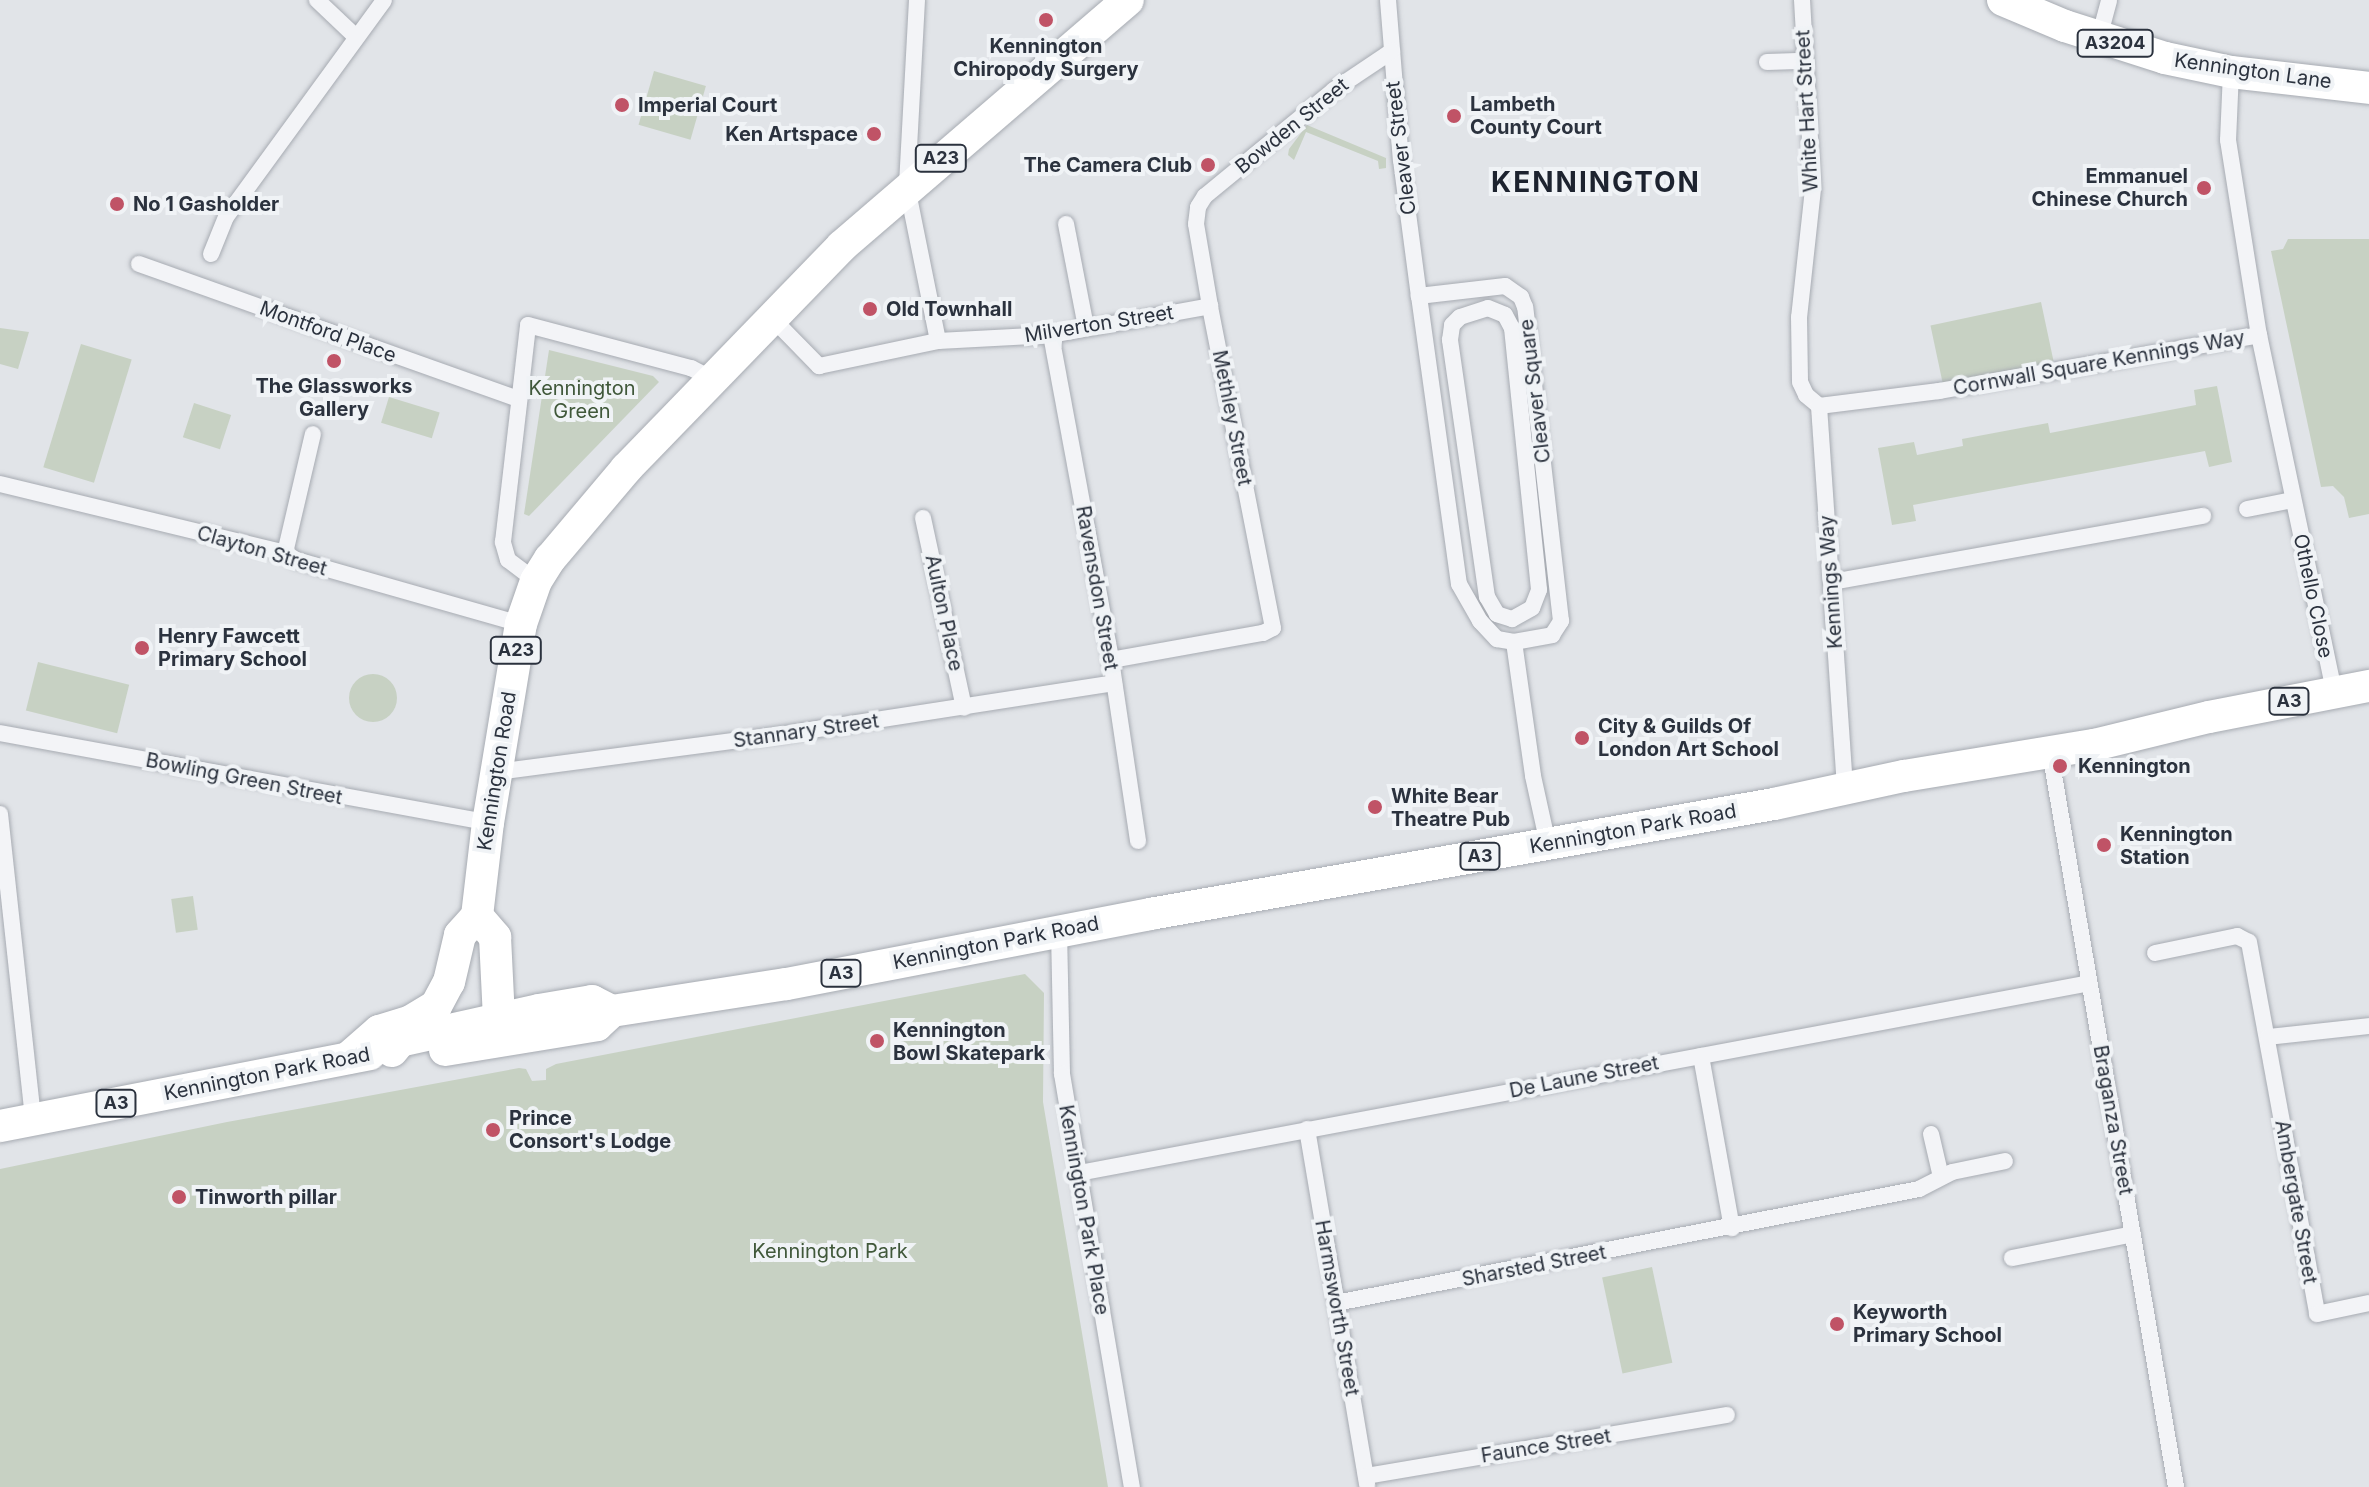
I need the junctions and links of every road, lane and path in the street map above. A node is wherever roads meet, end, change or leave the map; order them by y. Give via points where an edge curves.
1 (317, 0) edge
2 (384, 0) edge
3 (917, 0) edge
4 (1128, 0) edge
5 (1388, 0) edge
6 (1802, 0) edge
7 (2003, 0) edge
8 (2109, 0) edge
9 (356, 37) junction
10 (2099, 38) junction
11 (1392, 51) junction
12 (1805, 61) junction
13 (1767, 62) dead end
14 (1363, 72) junction
15 (2231, 72) junction
16 (1393, 87) junction
17 (2369, 88) edge
18 (907, 187) junction
19 (1198, 207) joint
20 (1066, 224) dead end
21 (211, 254) dead end
22 (139, 264) dead end
23 (1419, 296) junction
24 (1210, 306) junction
25 (771, 317) junction
26 (1086, 327) junction
27 (1051, 335) junction
28 (2259, 335) junction
29 (938, 341) junction
30 (713, 379) junction
31 (518, 399) junction
32 (1819, 406) junction
33 (313, 434) dead end
34 (0, 484) edge
35 (2293, 500) junction
36 (2247, 509) dead end
37 (2203, 516) dead end
38 (923, 518) dead end
39 (285, 553) junction
40 (536, 581) junction
41 (1832, 582) junction
42 (1539, 590) joint
43 (521, 624) junction
44 (1514, 642) junction
45 (1111, 660) junction
46 (1114, 683) junction
47 (2369, 686) edge
48 (2334, 691) junction
49 (964, 708) junction
50 (0, 733) edge
51 (2050, 752) junction
52 (497, 772) junction
53 (1845, 790) junction
54 (0, 814) edge
55 (488, 823) junction
56 (1138, 841) dead end
57 (1548, 844) junction
58 (477, 916) junction
59 (1059, 931) junction
60 (2155, 953) dead end
61 (2089, 983) junction
62 (2369, 1026) edge
63 (500, 1030) junction
64 (2268, 1037) junction
65 (1701, 1056) junction
66 (348, 1058) junction
67 (33, 1118) junction
68 (0, 1126) edge
69 (1307, 1129) junction
70 (1931, 1134) dead end
71 (2005, 1161) dead end
72 (1079, 1173) junction
73 (1941, 1177) junction
74 (1732, 1228) junction
75 (2133, 1234) junction
76 (2012, 1258) dead end
77 (1336, 1303) junction
78 (2369, 1303) edge
79 (1727, 1415) dead end
80 (1367, 1482) edge
81 (1132, 1487) edge
82 (2176, 1487) edge

1 - 9 street
2 - 9 street
3 - 18 street
4 - 18 highway, Kennington Road / A23
5 - 11 street, Cleaver Street
6 - 12 street, White Hart Street
7 - 10 highway, Kennington Lane / A3204
8 - 10 street
9 - 21 street via 226,217
10 - 15 highway, Kennington Lane / A3204
11 - 14 street, Bowden Street
11 - 16 street, Cleaver Street
12 - 13 street
12 - 32 street, White Hart Street via 1813,189 1799,317 1800,382
14 - 16 street via 1375,73
14 - 19 street, Bowden Street via 1334,90
15 - 17 highway, Kennington Lane / A3204
15 - 28 street via 2228,140
16 - 23 street, Cleaver Street
18 - 25 highway, Kennington Road / A23
18 - 29 street
19 - 24 street, Methley Street via 1196,224
20 - 26 street
22 - 31 street, Montford Place
23 - 44 street via 1459,584 1497,639
23 - 44 street, Cleaver Square via 1505,286 1525,307 1561,621 1552,635
24 - 26 street, Milverton Street
24 - 45 street, Methley Street via 1273,628
25 - 29 street, Milverton Street via 819,366
25 - 30 highway, Kennington Road / A23
26 - 27 street, Milverton Street
27 - 29 street, Milverton Street
27 - 45 street, Ravensdon Street
28 - 32 street, Cornwall Square Kennings Way via 1939,391
28 - 35 street, Cornwall Square Kennings Way
30 - 31 street via 691,368 528,325
30 - 40 highway, Kennington Road / A23 via 579,522
31 - 40 street via 503,548 508,560
32 - 41 street, Kennings Way
33 - 39 street
34 - 39 street, Clayton Street
35 - 36 street
35 - 48 street, Othello Close
37 - 41 street
38 - 49 street, Aulton Place
39 - 43 street, Clayton Street
40 - 43 highway, Kennington Road / A23
41 - 53 street, Kennings Way
42 - 42 street, Cleaver Square via 1532,608 1512,619 1492,610 1485,591 1449,337 1456,321 1477,309 1499,312 1512,328
43 - 52 highway, Kennington Road / A23
44 - 57 street
45 - 46 street, Ravensdon Street
46 - 49 street, Stannary Street
46 - 56 street, Ravensdon Street
47 - 48 highway, Kennington Park Road / A3
48 - 51 highway, Kennington Park Road / A3
49 - 52 street, Stannary Street
50 - 55 street, Bowling Green Street
51 - 53 highway, Kennington Park Road / A3
51 - 61 street, Braganza Street
52 - 55 highway, Kennington Road / A23
53 - 57 highway, Kennington Park Road / A3
54 - 67 street
55 - 58 highway, Kennington Road / A23
57 - 59 highway, Kennington Park Road / A3
58 - 63 highway via 495,937
58 - 66 highway, Kennington Road / A23 via 460,935 449,982 436,1006 379,1031
59 - 63 highway, Kennington Park Road / A3 via 787,984 612,1011 597,1025
59 - 72 street, Kennington Park Place via 1062,1074
60 - 64 street via 2237,936 2249,942
61 - 65 street, De Laune Street
61 - 75 street, Braganza Street
62 - 64 street
63 - 66 highway, Kennington Park Road / A3 via 404,1058 392,1051
64 - 78 street, Ambergate Street via 2317,1314
65 - 69 street, De Laune Street
65 - 74 street
66 - 67 highway, Kennington Park Road / A3
67 - 68 highway, Kennington Park Road / A3
69 - 72 street, De Laune Street
69 - 77 street, Harmsworth Street
70 - 73 street
71 - 73 street, Sharsted Street
72 - 81 street, Kennington Park Place
73 - 74 street, Sharsted Street via 1919,1189
74 - 77 street, Sharsted Street
75 - 76 street
75 - 82 street, Braganza Street
77 - 80 street, Harmsworth Street
79 - 80 street, Faunce Street

